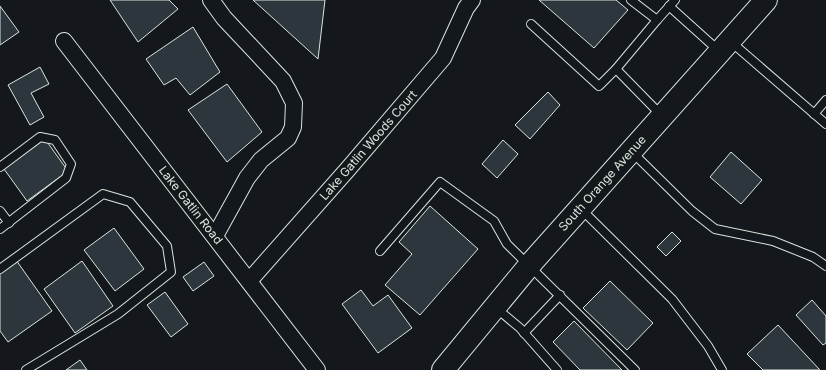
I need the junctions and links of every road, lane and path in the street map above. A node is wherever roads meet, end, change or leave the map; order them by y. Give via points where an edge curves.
1 (211, 0) edge
2 (472, 0) edge
3 (631, 0) edge
4 (766, 0) edge
5 (672, 3) edge
6 (657, 20) junction
7 (531, 24) dead end
8 (64, 41) dead end
9 (724, 46) junction
10 (616, 69) junction
11 (826, 100) edge
12 (814, 114) junction
13 (662, 116) junction
14 (826, 124) edge
15 (631, 150) junction
16 (0, 167) edge
17 (579, 208) junction
18 (0, 211) edge
19 (10, 222) junction
20 (0, 229) edge
21 (215, 236) junction
22 (380, 251) dead end
23 (529, 266) junction
24 (826, 266) edge
25 (0, 269) edge
26 (249, 280) junction
27 (560, 295) junction
28 (494, 306) junction
29 (524, 333) junction
30 (26, 370) edge
31 (317, 370) edge
32 (443, 370) edge
33 (557, 370) edge
34 (635, 370) edge
35 (722, 370) edge

1 - 21 street via 224,18 283,81 294,103 293,127 288,138 261,160 247,178
2 - 26 street, Lake Gatlin Woods Court via 442,58
3 - 6 lane
4 - 9 main road, South Orange Avenue
5 - 6 lane
5 - 9 lane
6 - 10 lane
7 - 10 lane via 599,86
8 - 21 street, Lake Gatlin Road
9 - 12 lane
9 - 13 main road, South Orange Avenue
10 - 13 lane
11 - 12 lane
12 - 14 lane
13 - 15 main road, South Orange Avenue
15 - 17 main road, South Orange Avenue
15 - 24 lane via 692,211 715,229 773,241 813,257
16 - 19 lane via 40,137 55,140 71,164 66,178
17 - 23 main road, South Orange Avenue
17 - 35 lane via 672,299 708,346
18 - 19 lane
19 - 20 lane
21 - 26 street, Lake Gatlin Road
22 - 23 lane via 440,182 494,221 507,244
23 - 27 lane
23 - 28 main road, South Orange Avenue
25 - 30 lane via 104,194 130,202 167,246 171,272 118,314
26 - 31 street, Lake Gatlin Road
27 - 29 lane
27 - 34 lane
28 - 29 lane
28 - 32 main road, South Orange Avenue
29 - 33 lane

